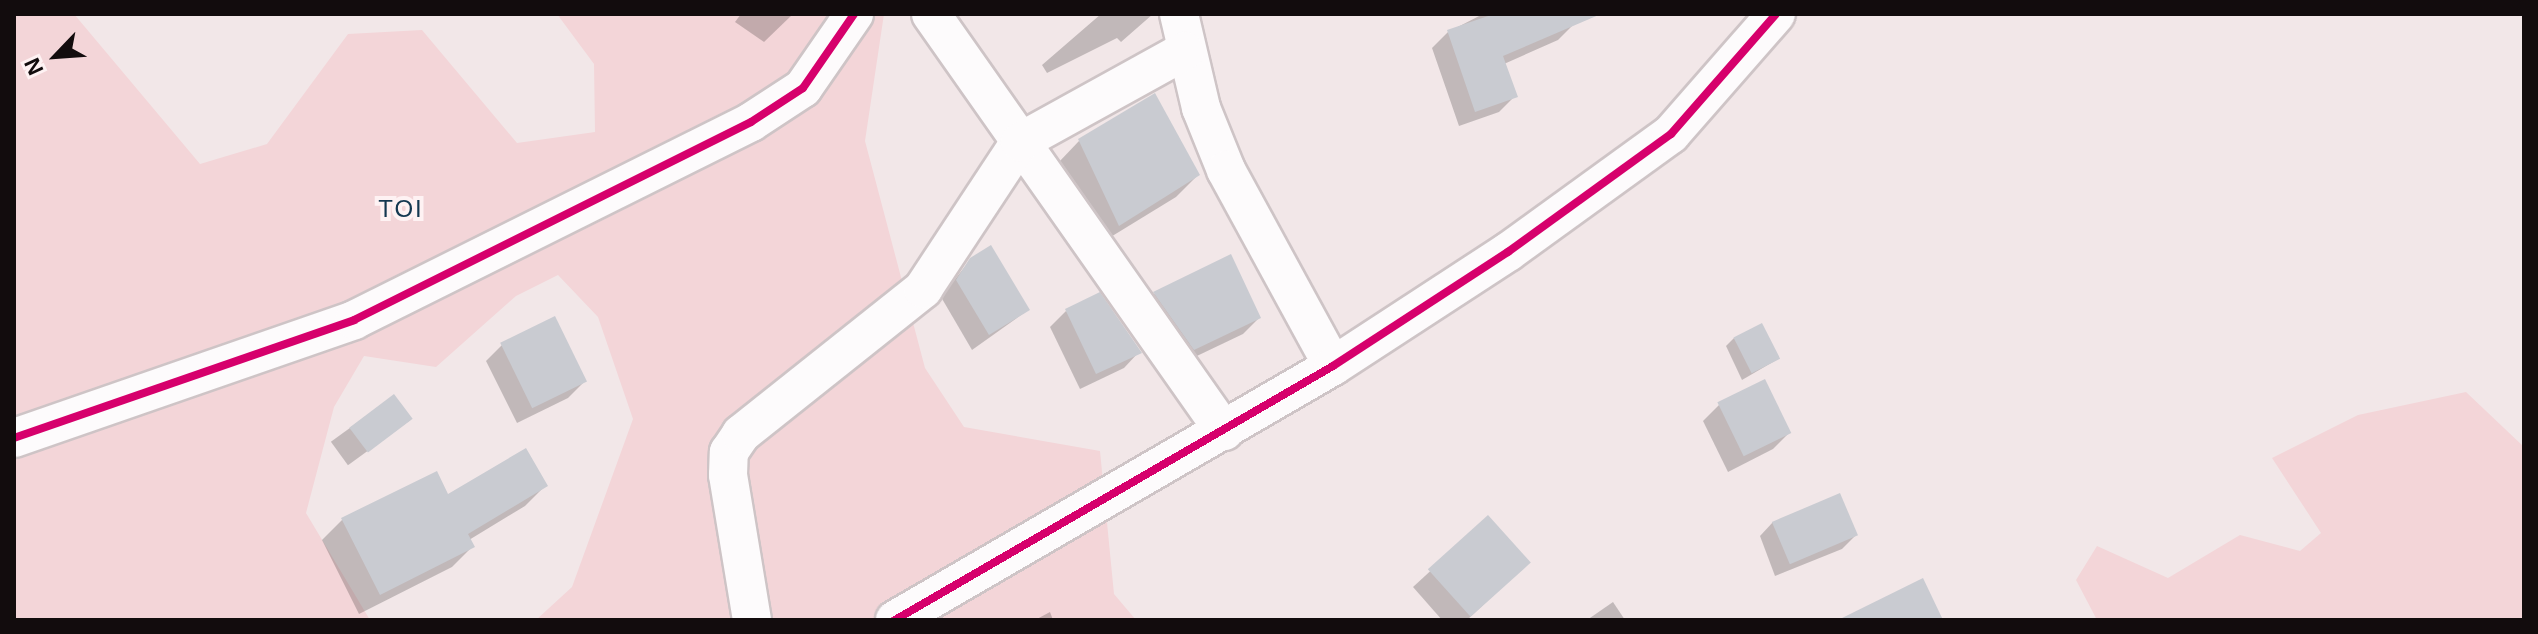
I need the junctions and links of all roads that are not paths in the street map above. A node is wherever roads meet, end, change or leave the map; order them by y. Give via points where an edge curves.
1 (854, 14) edge
2 (931, 14) edge
3 (1179, 14) edge
4 (1776, 14) edge
5 (1185, 51) junction
6 (1020, 142) junction
7 (1333, 366) junction
8 (1224, 431) junction
9 (14, 438) edge
10 (752, 620) edge
11 (895, 620) edge

1 - 9 street via 803,88 751,122 354,320
2 - 6 street
3 - 5 street via 1188,35
4 - 7 street via 1671,134 1508,252
5 - 6 street
5 - 7 street via 1226,170
6 - 8 street
6 - 10 street via 923,289 741,434 729,452 728,475
7 - 8 street
8 - 11 street

